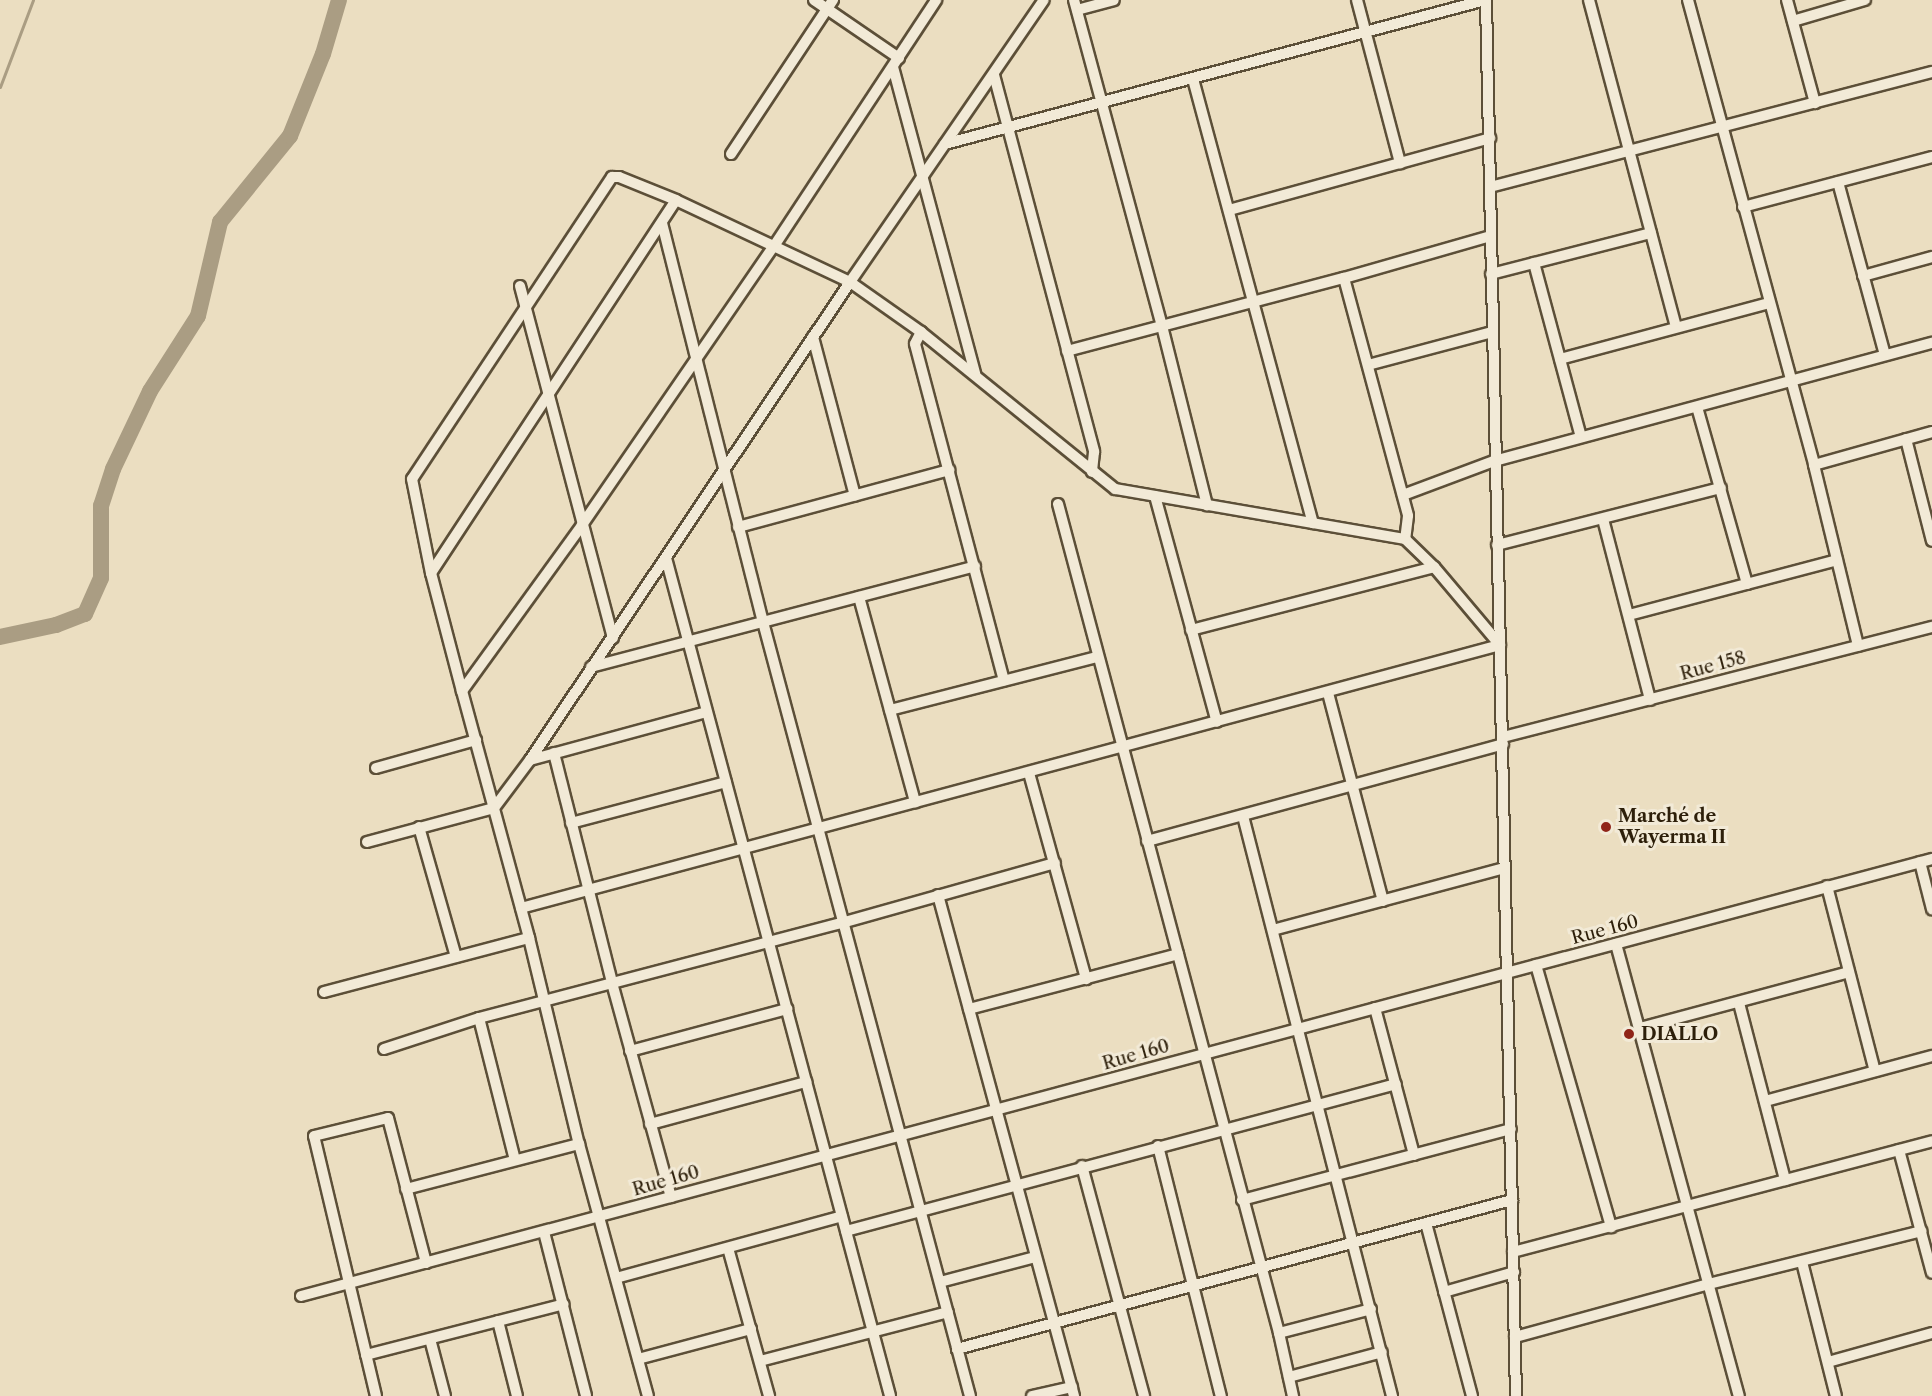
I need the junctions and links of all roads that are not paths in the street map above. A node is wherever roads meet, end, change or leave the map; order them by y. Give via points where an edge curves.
1 (814, 0) edge
2 (936, 0) edge
3 (1044, 0) edge
4 (1114, 0) edge
5 (1357, 0) edge
6 (1486, 0) edge
7 (1589, 0) edge
8 (1688, 0) edge
9 (1787, 0) edge
10 (1864, 0) edge
11 (830, 5) edge
12 (1075, 5) edge
13 (1793, 21) junction
14 (1365, 32) junction
15 (896, 63) junction
16 (1932, 72) edge
17 (994, 75) junction
18 (1193, 79) junction
19 (1101, 103) junction
20 (1815, 103) junction
21 (1007, 127) junction
22 (1722, 128) junction
23 (1490, 138) junction
24 (945, 144) junction
25 (1629, 152) junction
26 (731, 154) dead end
27 (1932, 157) edge
28 (1400, 163) junction
29 (921, 178) junction
30 (1838, 182) junction
31 (1490, 187) junction
32 (676, 200) junction
33 (1743, 207) junction
34 (1229, 210) junction
35 (662, 223) junction
36 (1651, 233) junction
37 (1490, 236) junction
38 (774, 246) junction
39 (1932, 257) edge
40 (1534, 263) junction
41 (1491, 274) junction
42 (1863, 276) junction
43 (1344, 278) junction
44 (850, 282) junction
45 (520, 286) dead end
46 (1254, 302) junction
47 (1769, 303) junction
48 (526, 306) junction
49 (1162, 326) junction
50 (1676, 327) junction
51 (921, 332) junction
52 (1492, 332) junction
53 (813, 337) junction
54 (1932, 343) edge
55 (1067, 351) junction
56 (1885, 355) junction
57 (697, 358) junction
58 (1560, 359) junction
59 (1368, 365) junction
60 (975, 374) junction
61 (1790, 381) junction
62 (548, 395) junction
63 (1697, 407) junction
64 (1932, 432) edge
65 (1581, 437) junction
66 (1906, 439) junction
67 (1494, 461) junction
68 (1814, 465) junction
69 (723, 471) junction
70 (949, 471) junction
71 (1092, 472) junction
72 (1721, 488) junction
73 (1403, 495) junction
74 (855, 496) junction
75 (1155, 496) junction
76 (1058, 504) dead end
77 (1207, 505) junction
78 (1603, 519) junction
79 (1313, 523) junction
80 (582, 525) junction
81 (738, 527) junction
82 (1931, 535) edge
83 (1405, 539) junction
84 (1497, 544) junction
85 (666, 558) junction
86 (1838, 560) junction
87 (975, 566) junction
88 (1434, 567) junction
89 (431, 573) junction
90 (1747, 584) junction
91 (859, 597) junction
92 (1629, 615) junction
93 (763, 622) junction
94 (1932, 627) edge
95 (1191, 630) junction
96 (612, 638) junction
97 (687, 642) junction
98 (1500, 645) junction
99 (1858, 646) junction
100 (1097, 657) junction
101 (591, 667) junction
102 (1004, 680) junction
103 (462, 691) junction
104 (1328, 693) junction
105 (1650, 700) junction
106 (890, 710) junction
107 (707, 712) junction
108 (1217, 722) junction
109 (476, 740) junction
110 (1503, 740) junction
111 (1122, 748) junction
112 (554, 753) junction
113 (530, 760) junction
114 (376, 768) dead end
115 (1029, 773) junction
116 (726, 782) junction
117 (1353, 786) junction
118 (915, 802) junction
119 (494, 808) junction
120 (1243, 816) junction
121 (571, 823) junction
122 (420, 827) junction
123 (819, 828) junction
124 (1147, 841) junction
125 (367, 842) dead end
126 (745, 848) junction
127 (1932, 859) edge
128 (1920, 862) junction
129 (1055, 863) junction
130 (1505, 868) junction
131 (1827, 886) junction
132 (588, 891) junction
133 (938, 895) junction
134 (1383, 901) junction
135 (521, 908) junction
136 (1932, 909) edge
137 (845, 922) junction
138 (1273, 930) junction
139 (529, 938) junction
140 (768, 941) junction
141 (1616, 944) junction
142 (1178, 954) junction
143 (456, 957) junction
144 (1536, 965) junction
145 (1508, 971) junction
146 (1849, 972) junction
147 (1086, 979) junction
148 (612, 983) junction
149 (324, 992) dead end
150 (544, 1001) junction
151 (1739, 1003) junction
152 (1375, 1008) junction
153 (787, 1009) junction
154 (969, 1009) junction
155 (479, 1018) junction
156 (1298, 1027) junction
157 (1640, 1028) junction
158 (384, 1049) dead end
159 (630, 1051) junction
160 (1204, 1053) junction
161 (1932, 1056) edge
162 (1875, 1071) junction
163 (806, 1082) junction
164 (1396, 1084) junction
165 (1765, 1101) junction
166 (1317, 1104) junction
167 (996, 1112) junction
168 (650, 1124) junction
169 (1224, 1128) junction
170 (1511, 1129) junction
171 (899, 1135) junction
172 (1932, 1141) edge
173 (579, 1144) junction
174 (1158, 1146) junction
175 (1899, 1150) junction
176 (826, 1155) junction
177 (1414, 1155) junction
178 (514, 1161) junction
179 (1082, 1166) junction
180 (1336, 1175) junction
181 (1785, 1180) junction
182 (1016, 1184) junction
183 (406, 1189) junction
184 (671, 1197) junction
185 (1242, 1200) junction
186 (1512, 1200) junction
187 (1687, 1206) junction
188 (920, 1209) junction
189 (842, 1216) junction
190 (599, 1217) junction
191 (1426, 1223) junction
192 (1611, 1227) junction
193 (846, 1231) junction
194 (1921, 1231) junction
195 (544, 1232) junction
196 (1354, 1242) junction
197 (728, 1248) junction
198 (1514, 1252) junction
199 (1035, 1257) junction
200 (1802, 1262) junction
201 (426, 1263) junction
202 (1261, 1267) junction
203 (1514, 1272) junction
204 (1932, 1273) edge
205 (615, 1278) junction
206 (940, 1282) junction
207 (348, 1283) junction
208 (1709, 1284) junction
209 (1193, 1285) junction
210 (1444, 1292) junction
211 (301, 1296) dead end
212 (564, 1304) junction
213 (1120, 1305) junction
214 (1371, 1309) junction
215 (948, 1312) junction
216 (498, 1321) junction
217 (1053, 1322) junction
218 (751, 1329) junction
219 (873, 1332) junction
220 (1279, 1333) junction
221 (1932, 1333) edge
222 (1515, 1337) junction
223 (430, 1339) junction
224 (957, 1349) junction
225 (1382, 1352) junction
226 (366, 1355) junction
227 (638, 1359) junction
228 (760, 1361) junction
229 (1828, 1362) junction
230 (1288, 1377) junction
231 (1073, 1391) edge
232 (376, 1396) edge
233 (445, 1396) edge
234 (517, 1396) edge
235 (586, 1396) edge
236 (648, 1396) edge
237 (769, 1396) edge
238 (890, 1396) edge
239 (970, 1396) edge
240 (1032, 1396) edge
241 (1144, 1396) edge
242 (1221, 1396) edge
243 (1293, 1396) edge
244 (1392, 1396) edge
245 (1472, 1396) edge
246 (1516, 1396) edge
247 (1739, 1396) edge
248 (1836, 1396) edge

1 - 11 street
2 - 15 street
3 - 17 street
4 - 12 street
5 - 14 street
6 - 14 street
6 - 23 street
7 - 25 street
8 - 22 street
9 - 13 street
10 - 13 street
11 - 15 street
11 - 26 street
12 - 19 street
13 - 20 street
14 - 18 street
14 - 28 street
15 - 29 street
15 - 38 street
16 - 20 street
17 - 21 street
17 - 24 street
18 - 19 street
18 - 34 street
19 - 21 street
19 - 49 street
20 - 22 street
21 - 24 street
21 - 55 street
22 - 25 street
22 - 33 street
23 - 28 street
23 - 31 street
24 - 29 street
25 - 31 street
25 - 36 street
27 - 30 street
28 - 34 street
29 - 44 street
29 - 60 street
30 - 33 street
30 - 42 street
31 - 37 street
32 - 35 street
32 - 38 street
32 - 48 street via 612,177
33 - 47 street
34 - 46 street
35 - 57 street
35 - 62 street
36 - 40 street
36 - 50 street
37 - 41 street
37 - 43 street
38 - 44 street
38 - 57 street
39 - 42 street
40 - 41 street
40 - 58 street
41 - 52 street
42 - 56 street
43 - 46 street
43 - 59 street
44 - 51 street
44 - 53 street
45 - 48 street
46 - 49 street
46 - 79 street
47 - 50 street
47 - 61 street
48 - 62 street
48 - 89 street via 412,479
49 - 55 street
49 - 77 street
50 - 58 street
51 - 60 street
51 - 70 street via 915,344
52 - 59 street
52 - 67 street
53 - 69 street
53 - 74 street
54 - 56 street
55 - 71 street via 1094,452
56 - 61 street
57 - 69 street
57 - 80 street
58 - 65 street
59 - 73 street
60 - 71 street
61 - 63 street
61 - 68 street
62 - 80 street
62 - 89 street
63 - 65 street
63 - 72 street
64 - 66 street
65 - 67 street
66 - 68 street
66 - 82 street
67 - 73 street
67 - 84 street
68 - 86 street
69 - 81 street
69 - 85 street
70 - 74 street
70 - 87 street
71 - 75 street via 1115,489
72 - 78 street
72 - 90 street
73 - 83 street via 1408,516
74 - 81 street
75 - 77 street
75 - 95 street
76 - 100 street
77 - 79 street
78 - 84 street
78 - 92 street
79 - 83 street
80 - 96 street
80 - 103 street
81 - 93 street
83 - 88 street
84 - 98 street
85 - 96 street
85 - 97 street
86 - 90 street
86 - 99 street
87 - 91 street
87 - 102 street
88 - 95 street
88 - 98 street
89 - 103 street
90 - 92 street
91 - 93 street
91 - 106 street
92 - 105 street
93 - 97 street
93 - 123 street
94 - 99 street, Rue 158
95 - 108 street
96 - 101 street
97 - 101 street
97 - 107 street
98 - 104 street
98 - 110 street
99 - 105 street, Rue 158
100 - 102 street
100 - 111 street
101 - 113 street
102 - 106 street
103 - 109 street
104 - 108 street
104 - 117 street
105 - 110 street, Rue 158
106 - 118 street
107 - 112 street
107 - 116 street
108 - 111 street
109 - 114 street
109 - 119 street
110 - 117 street, Rue 158
110 - 130 street
111 - 115 street
111 - 124 street
112 - 113 street
112 - 121 street
113 - 119 street
115 - 118 street
115 - 129 street
116 - 121 street
116 - 126 street
117 - 120 street, Rue 158
117 - 134 street
118 - 123 street
119 - 122 street
119 - 135 street
120 - 124 street, Rue 158
120 - 138 street
121 - 132 street
122 - 125 street
122 - 143 street
123 - 126 street
123 - 137 street
124 - 142 street
126 - 132 street
126 - 140 street
127 - 128 street, Rue 160
128 - 131 street, Rue 160
128 - 136 street
129 - 133 street
129 - 147 street
130 - 134 street
130 - 145 street
131 - 141 street, Rue 160
131 - 146 street
132 - 135 street
132 - 148 street
133 - 137 street
133 - 154 street
134 - 138 street
135 - 139 street
137 - 140 street
137 - 171 street
138 - 156 street
139 - 143 street
139 - 150 street
140 - 148 street
140 - 153 street
141 - 144 street, Rue 160
141 - 157 street
142 - 147 street
142 - 160 street
143 - 149 street
144 - 145 street, Rue 160
144 - 192 street
145 - 152 street, Rue 160
145 - 170 street
146 - 151 street
146 - 162 street
147 - 154 street
148 - 150 street
148 - 159 street
150 - 155 street
150 - 173 street
151 - 157 street
151 - 165 street
152 - 156 street, Rue 160
152 - 164 street
153 - 159 street
153 - 163 street
154 - 167 street
155 - 158 street
155 - 178 street
156 - 160 street, Rue 160
156 - 166 street
157 - 187 street
159 - 168 street
160 - 167 street, Rue 160
160 - 169 street
161 - 162 street
162 - 165 street
163 - 168 street
163 - 176 street
164 - 166 street
164 - 177 street
165 - 181 street
166 - 169 street
166 - 180 street
167 - 171 street, Rue 160
167 - 182 street
168 - 184 street
169 - 174 street
169 - 185 street
170 - 177 street
170 - 186 street
171 - 176 street, Rue 160
171 - 188 street
172 - 175 street
173 - 178 street
173 - 190 street
174 - 179 street
174 - 209 street
175 - 181 street
175 - 194 street
176 - 184 street, Rue 160
176 - 189 street
177 - 180 street
178 - 183 street
179 - 182 street
179 - 213 street
180 - 185 street
180 - 196 street
181 - 187 street
182 - 188 street
182 - 199 street
183 - 201 street
183 - 207 street via 387,1118 314,1136
184 - 190 street, Rue 160
185 - 202 street
186 - 191 street
186 - 198 street
187 - 192 street
187 - 208 street
188 - 193 street
188 - 206 street
189 - 193 street
189 - 197 street
190 - 195 street, Rue 160
190 - 205 street
191 - 196 street
191 - 210 street
192 - 198 street
193 - 219 street
194 - 200 street
194 - 204 street
195 - 201 street, Rue 160
195 - 212 street
196 - 202 street
196 - 214 street
197 - 205 street
197 - 218 street
198 - 203 street
199 - 206 street
199 - 217 street
200 - 208 street
200 - 229 street
201 - 207 street, Rue 160
202 - 209 street
202 - 220 street
203 - 210 street
203 - 222 street
205 - 227 street
206 - 215 street
207 - 211 street, Rue 160
207 - 226 street
208 - 222 street
208 - 247 street
209 - 213 street
209 - 242 street
210 - 245 street
212 - 216 street
212 - 235 street
213 - 217 street
213 - 241 street
214 - 220 street
214 - 225 street
215 - 219 street
215 - 224 street
216 - 223 street
216 - 234 street
217 - 224 street
217 - 231 street
218 - 227 street
218 - 228 street
219 - 228 street
219 - 238 street
220 - 230 street
221 - 229 street
222 - 246 street
223 - 226 street
223 - 233 street
224 - 239 street
225 - 230 street
225 - 244 street
226 - 232 street
227 - 236 street
228 - 237 street
229 - 248 street
230 - 243 street
231 - 240 street

